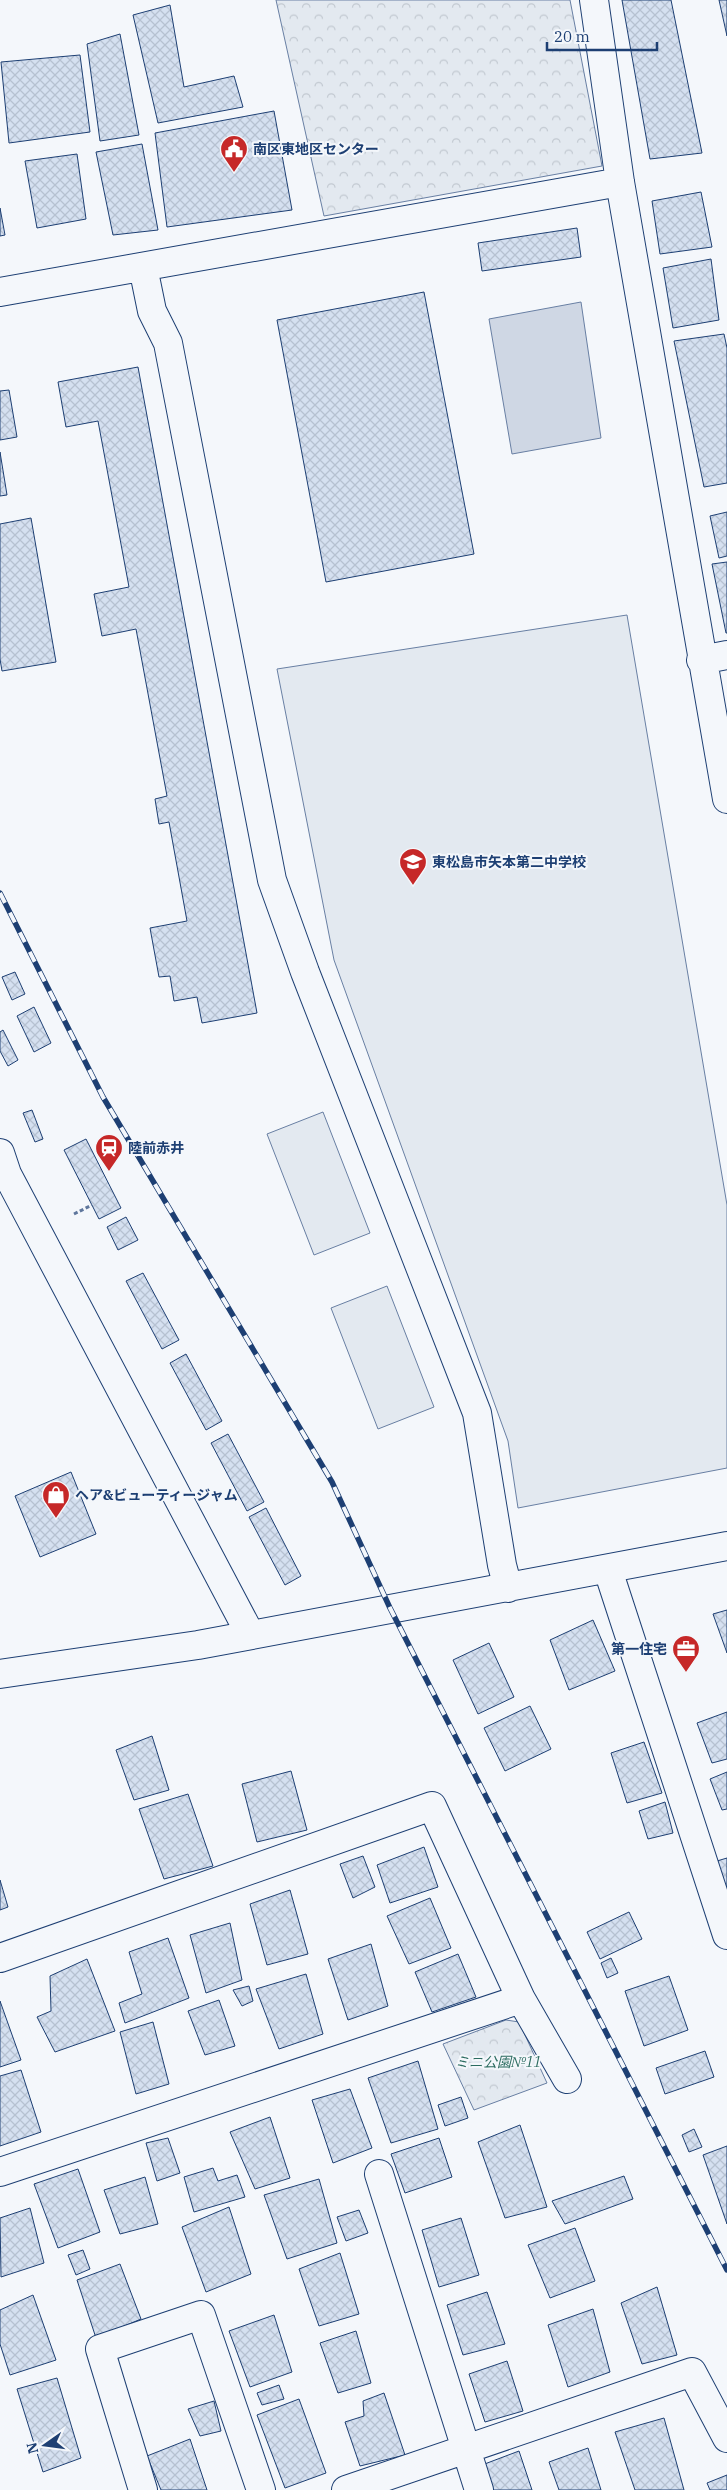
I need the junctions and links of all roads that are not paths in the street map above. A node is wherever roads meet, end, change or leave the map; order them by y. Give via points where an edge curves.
1 (594, 0) edge
2 (620, 182) junction
3 (143, 266) junction
4 (0, 292) edge
5 (714, 657) edge
6 (727, 799) edge
7 (2, 1165) edge
8 (727, 1546) edge
9 (608, 1570) junction
10 (508, 1588) junction
11 (250, 1634) junction
12 (0, 1674) edge
13 (727, 1935) edge
14 (0, 1958) edge
15 (521, 1999) junction
16 (567, 2079) dead end
17 (0, 2172) edge
18 (378, 2174) dead end
19 (727, 2438) edge
20 (466, 2448) junction
21 (143, 2490) edge
22 (261, 2490) edge
23 (346, 2490) edge
24 (479, 2490) edge

1 - 2 street
2 - 3 street
2 - 5 street
3 - 4 street
3 - 10 street via 152,311 168,343 272,880 477,1413
5 - 6 street
7 - 11 street
8 - 9 street
9 - 10 street
9 - 13 street
10 - 11 street
11 - 12 street via 198,1645
14 - 15 street via 432,1806
15 - 16 street
15 - 17 street
18 - 20 street
19 - 20 street via 692,2372
20 - 23 street
20 - 24 street
21 - 22 street via 100,2349 201,2315

